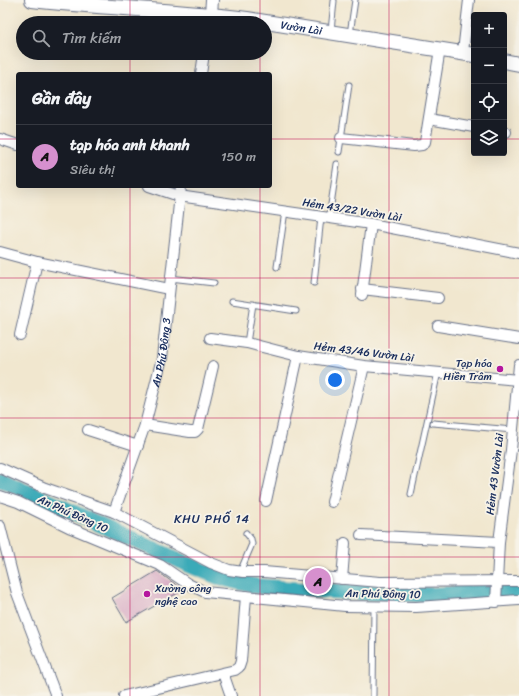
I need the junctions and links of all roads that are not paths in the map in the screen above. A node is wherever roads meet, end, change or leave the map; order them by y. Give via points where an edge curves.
1 (32, 0) edge
2 (212, 0) edge
3 (355, 0) edge
4 (469, 0) edge
5 (334, 1) dead end
6 (72, 2) edge
7 (186, 16) edge
8 (211, 16) edge
9 (272, 26) edge
10 (331, 32) junction
11 (350, 35) junction
12 (440, 49) junction
13 (468, 53) edge
14 (203, 60) edge
15 (507, 62) edge
16 (519, 64) edge
17 (200, 72) edge
18 (349, 85) dead end
19 (429, 120) junction
20 (471, 127) edge
21 (341, 138) junction
22 (0, 139) edge
23 (16, 144) edge
24 (339, 152) dead end
25 (337, 164) dead end
26 (161, 188) edge
27 (180, 191) edge
28 (286, 211) junction
29 (325, 217) junction
30 (371, 224) junction
31 (0, 252) edge
32 (519, 252) edge
33 (37, 262) junction
34 (277, 267) dead end
35 (214, 283) dead end
36 (314, 283) dead end
37 (169, 284) junction
38 (438, 298) dead end
39 (232, 301) dead end
40 (253, 304) junction
41 (296, 311) dead end
42 (438, 326) dead end
43 (20, 335) dead end
44 (210, 338) dead end
45 (519, 339) edge
46 (247, 343) junction
47 (298, 356) junction
48 (519, 365) edge
49 (213, 366) dead end
50 (364, 366) junction
51 (438, 372) junction
52 (518, 380) junction
53 (433, 422) dead end
54 (145, 425) junction
55 (88, 430) dead end
56 (513, 430) junction
57 (138, 446) junction
58 (515, 450) edge
59 (0, 468) edge
60 (411, 494) dead end
61 (0, 496) edge
62 (266, 501) dead end
63 (332, 502) dead end
64 (114, 512) junction
65 (0, 526) edge
66 (246, 533) dead end
67 (361, 535) dead end
68 (2, 542) edge
69 (499, 542) junction
70 (345, 543) dead end
71 (240, 572) junction
72 (342, 579) junction
73 (519, 581) edge
74 (497, 583) junction
75 (246, 596) junction
76 (519, 600) edge
77 (496, 601) junction
78 (374, 606) junction
79 (223, 673) junction
80 (56, 696) edge
81 (124, 696) edge
82 (231, 696) edge
83 (373, 696) edge

1 - 6 main road, Vườn Lài
2 - 8 street
3 - 11 lane
4 - 13 street
5 - 10 lane
6 - 7 main road, Vườn Lài
9 - 10 main road, Vườn Lài
10 - 11 main road, Vườn Lài
11 - 12 main road, Vườn Lài
12 - 13 main road, Vườn Lài
12 - 19 street
14 - 17 street
15 - 16 main road
18 - 21 lane
19 - 20 street
19 - 21 street via 425,142 419,146
21 - 24 lane
22 - 23 street
25 - 29 lane
26 - 27 street, Hẻm 43/22 Vườn Lài
27 - 28 street, Hẻm 43/22 Vườn Lài
27 - 37 street, An Phú Đông 3
28 - 29 street, Hẻm 43/22 Vườn Lài
28 - 34 lane
29 - 30 street, Hẻm 43/22 Vườn Lài
29 - 36 lane
30 - 32 street, Hẻm 43/22 Vườn Lài
30 - 38 street via 362,292
31 - 33 street
33 - 37 street
33 - 43 street
35 - 37 lane
37 - 54 street, An Phú Đông 3 via 162,358
39 - 40 lane
40 - 41 lane
40 - 46 lane
42 - 45 street
44 - 46 street, Hẻm 43/46 Vườn Lài
46 - 47 street, Hẻm 43/46 Vườn Lài
47 - 50 street, Hẻm 43/46 Vườn Lài
47 - 62 street
48 - 52 street, Hẻm 43 Vườn Lài
49 - 54 street via 198,429 195,432
50 - 51 street, Hẻm 43/46 Vườn Lài
50 - 63 street
51 - 52 street, Hẻm 43/46 Vườn Lài
51 - 60 lane
52 - 56 street, Hẻm 43 Vườn Lài
53 - 56 lane
54 - 57 street, An Phú Đông 3
55 - 57 street
56 - 58 street, Hẻm 43 Vườn Lài
57 - 64 street, An Phú Đông 3
58 - 69 street, Hẻm 43 Vườn Lài
59 - 64 street via 45,488
61 - 75 street, An Phú Đông 10 via 160,565 205,592
64 - 71 street via 211,563
65 - 68 street
66 - 71 lane via 253,541
67 - 69 street
68 - 80 street via 17,592
69 - 74 street, Hẻm 43 Vườn Lài
70 - 72 street
71 - 72 street
72 - 74 street via 380,582
73 - 74 street
74 - 77 street, Hẻm 43 Vườn Lài
75 - 78 street, An Phú Đông 10 via 345,606
75 - 79 street via 241,661 235,670
76 - 77 street, An Phú Đông 10
77 - 78 street, An Phú Đông 10 via 416,607
78 - 83 lane
79 - 81 street
79 - 82 street

